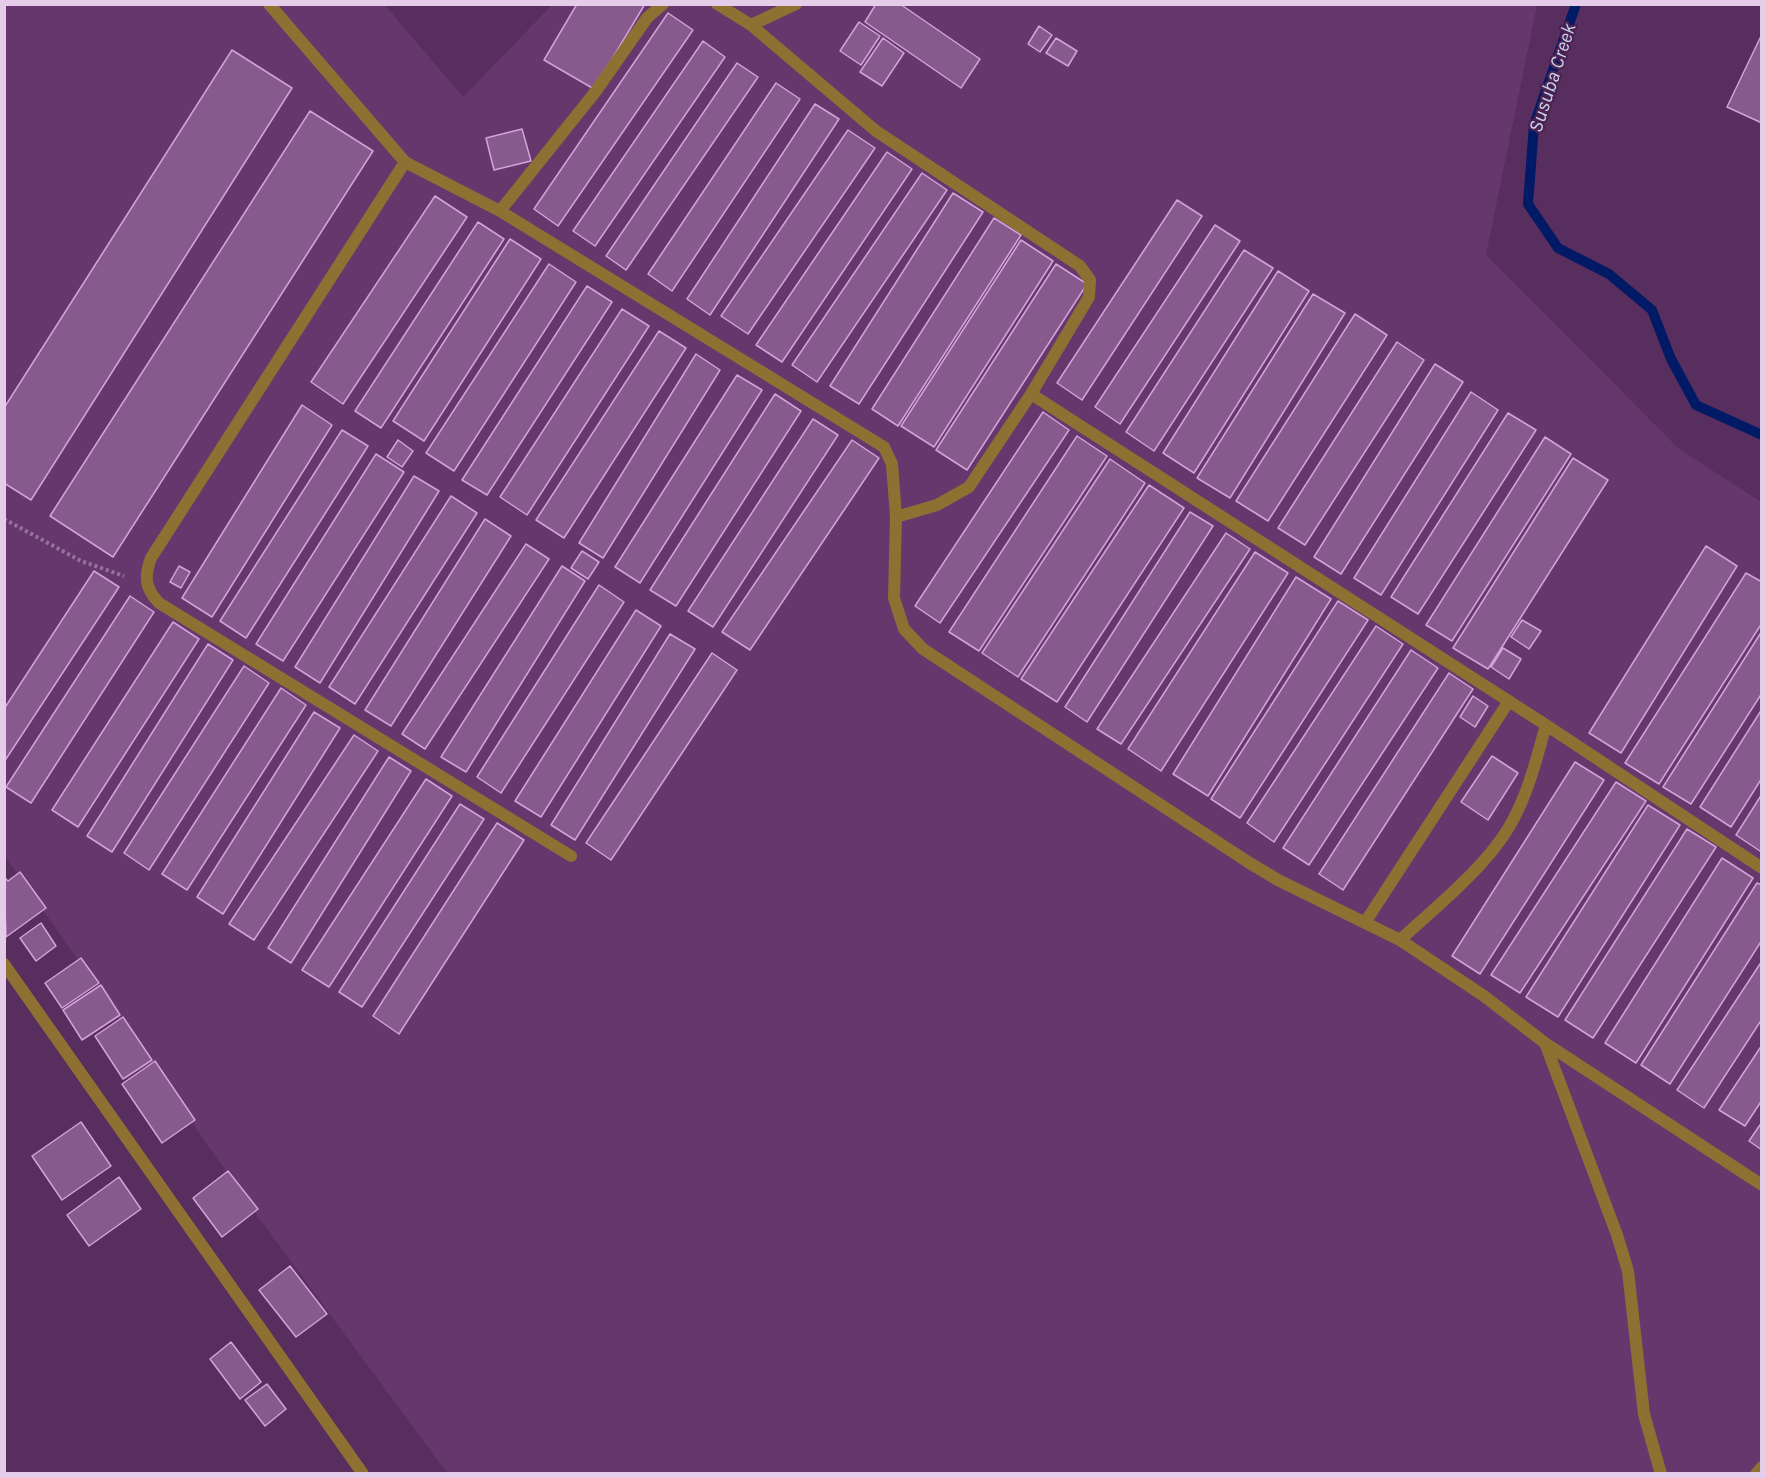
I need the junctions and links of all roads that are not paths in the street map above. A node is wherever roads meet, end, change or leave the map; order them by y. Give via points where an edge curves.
1 (269, 4) edge
2 (663, 4) edge
3 (717, 4) edge
4 (796, 4) edge
5 (751, 25) junction
6 (405, 162) junction
7 (500, 211) junction
8 (1031, 394) junction
9 (897, 517) junction
10 (1509, 701) junction
11 (1546, 724) junction
12 (571, 856) dead end
13 (1761, 868) edge
14 (1366, 921) junction
15 (1400, 940) junction
16 (4, 964) edge
17 (1545, 1043) junction
18 (1761, 1185) edge
19 (1761, 1467) edge
20 (363, 1473) edge
21 (1661, 1473) edge
22 (1756, 1473) edge

1 - 6 street
2 - 7 street via 647,18 596,91
3 - 5 street
4 - 5 street
5 - 8 street via 876,131 1086,272 1090,280 1089,297
6 - 7 street
6 - 12 street via 151,558 145,581 159,603
7 - 9 street via 878,441 892,464
8 - 9 street via 969,487 938,505
8 - 10 street
9 - 14 street via 894,598 904,628 923,649 1248,862
10 - 11 street
10 - 14 street
11 - 13 street
11 - 15 street via 1524,797 1512,822 1463,882
14 - 15 street
15 - 17 street
16 - 20 street
17 - 18 street
17 - 21 street via 1628,1271 1644,1414
19 - 22 street

